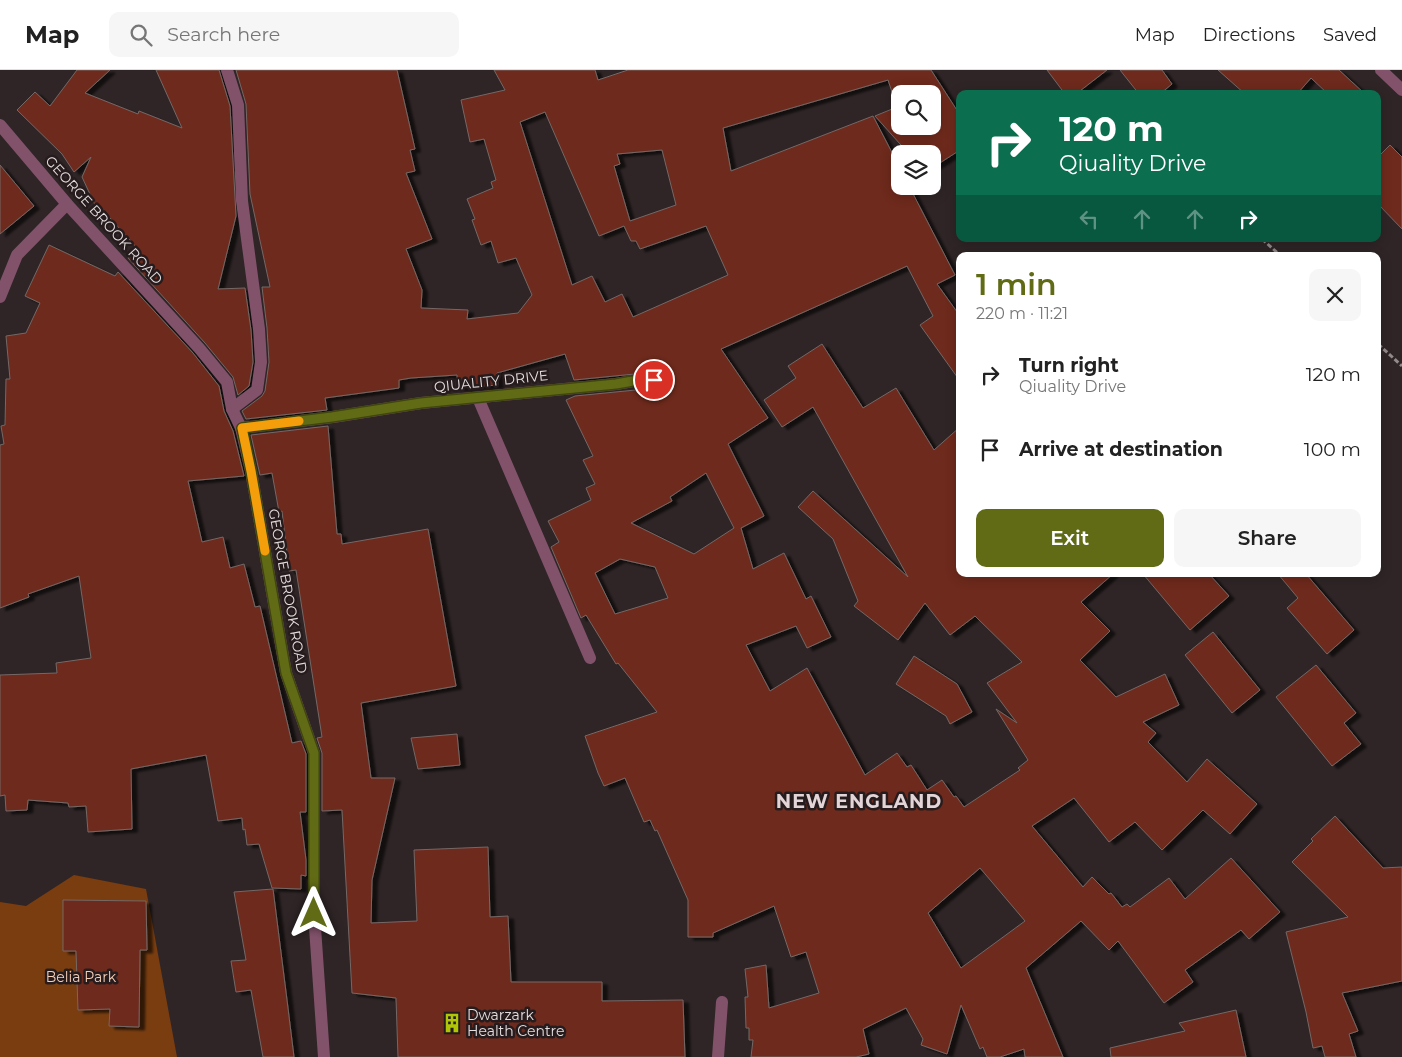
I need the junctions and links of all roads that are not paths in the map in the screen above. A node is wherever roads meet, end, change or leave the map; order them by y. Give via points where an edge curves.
1 (227, 70) edge
2 (1381, 70) edge
3 (1402, 90) edge
4 (0, 125) edge
5 (67, 204) junction
6 (0, 297) edge
7 (654, 380) dead end
8 (478, 398) junction
9 (232, 409) junction
10 (242, 428) junction
11 (590, 658) dead end
12 (722, 1002) dead end
13 (324, 1057) edge
14 (718, 1057) edge

1 - 9 street via 238,105 242,201 261,362 257,390
2 - 3 street
4 - 5 street, GEORGE BROOK ROAD
5 - 6 street via 17,255
5 - 9 street, GEORGE BROOK ROAD via 216,368 227,382
7 - 8 street, QIUALITY DRIVE
8 - 10 street, QIUALITY DRIVE
8 - 11 street
9 - 10 street, GEORGE BROOK ROAD
10 - 13 street, GEORGE BROOK ROAD via 286,673 314,753 314,913
12 - 14 street

